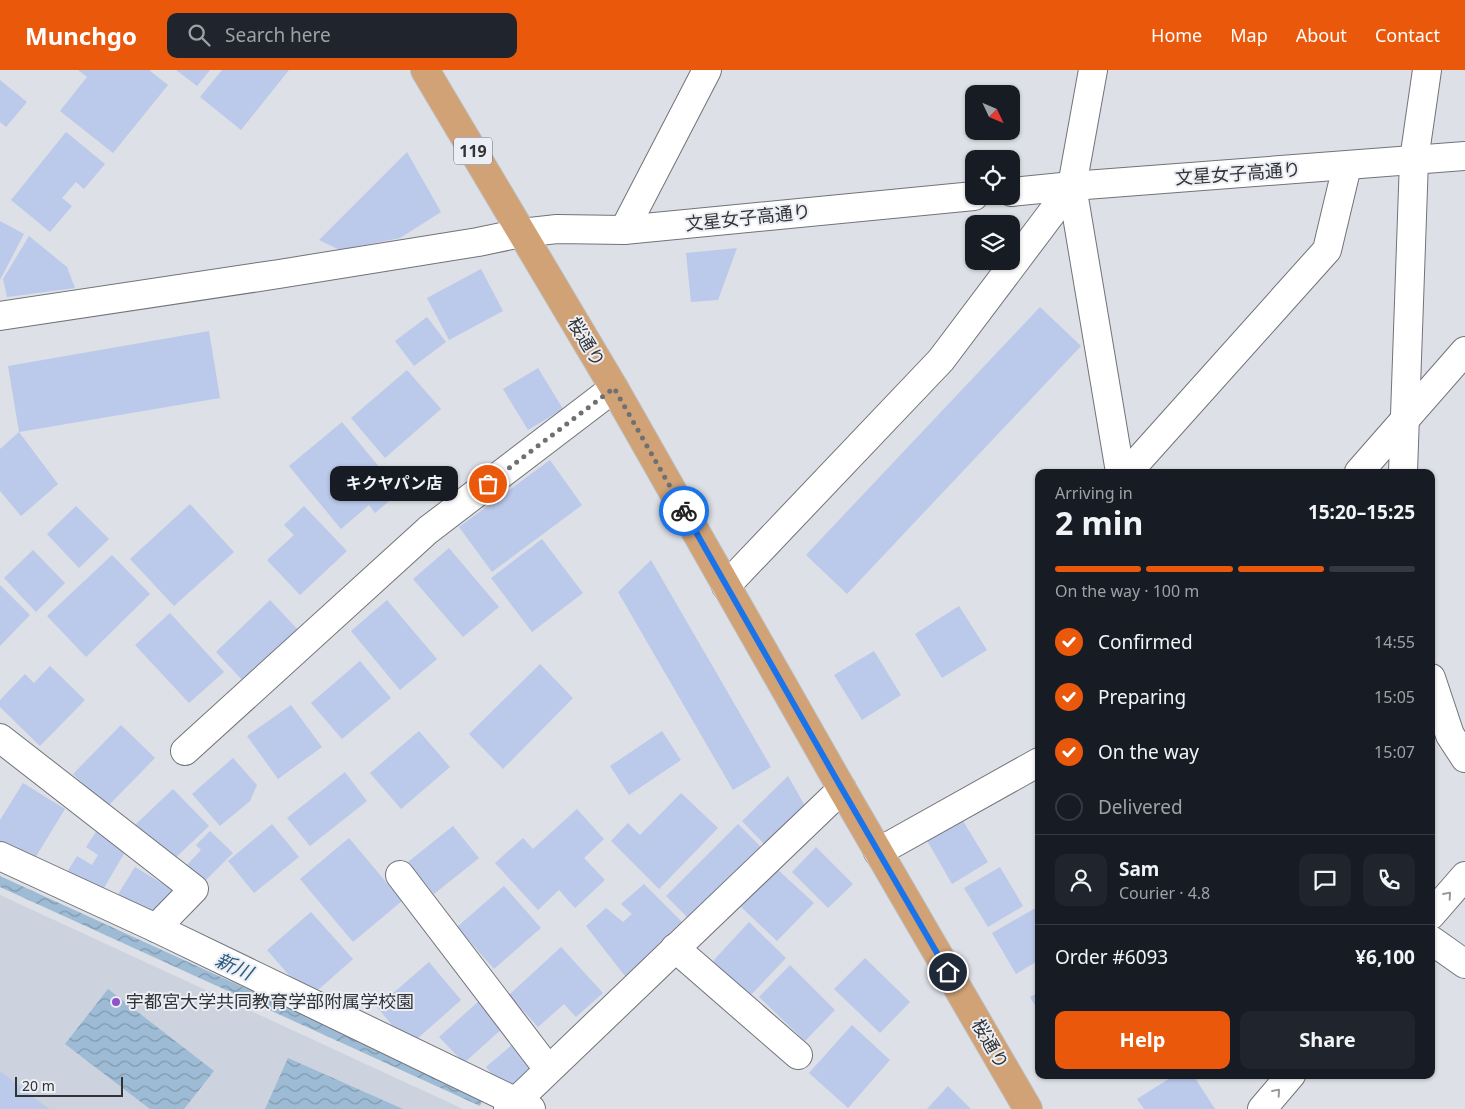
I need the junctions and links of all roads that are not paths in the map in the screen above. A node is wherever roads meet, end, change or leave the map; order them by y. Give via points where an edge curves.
1 (425, 70) edge
2 (707, 70) edge
3 (1093, 70) edge
4 (1427, 70) edge
5 (1465, 156) edge
6 (1414, 160) junction
7 (1347, 166) junction
8 (1072, 186) junction
9 (1020, 191) edge
10 (965, 197) edge
11 (624, 230) junction
12 (521, 233) junction
13 (0, 316) edge
14 (1461, 365) edge
15 (614, 388) junction
16 (1404, 420) junction
17 (1119, 469) edge
18 (1131, 469) edge
19 (1362, 469) edge
20 (1403, 469) edge
21 (726, 586) junction
22 (1435, 690) edge
23 (0, 738) edge
24 (185, 751) dead end
25 (1465, 758) edge
26 (1035, 764) edge
27 (842, 789) junction
28 (878, 852) junction
29 (0, 856) edge
30 (400, 875) dead end
31 (1465, 876) edge
32 (1435, 910) edge
33 (156, 928) junction
34 (1435, 943) edge
35 (675, 948) junction
36 (1465, 964) edge
37 (798, 1055) dead end
38 (548, 1069) junction
39 (1288, 1079) edge
40 (518, 1106) edge
41 (1028, 1109) edge
42 (1262, 1109) edge

1 - 12 highway, 桜通り / 119
2 - 11 street
3 - 8 street
4 - 6 street
5 - 6 street, 文星女子高通り
6 - 7 street, 文星女子高通り
6 - 16 street
7 - 8 street, 文星女子高通り
7 - 18 street via 1327,250
8 - 9 street, 文星女子高通り
8 - 17 street
8 - 21 street via 941,360
10 - 11 street, 文星女子高通り
11 - 12 street, 文星女子高通り via 557,229
12 - 13 street, 文星女子高通り via 280,274
12 - 15 highway, 桜通り / 119
14 - 16 street
15 - 21 highway, 桜通り / 119
15 - 24 street via 428,530
16 - 19 street
16 - 20 street
21 - 27 highway, 桜通り / 119
22 - 25 street via 1450,735
23 - 33 street via 194,889
26 - 28 street
27 - 28 highway, 桜通り / 119
27 - 35 street
28 - 41 highway, 桜通り / 119
29 - 33 street
30 - 38 street
32 -> 31 street
33 - 40 street
34 - 36 street
35 - 37 street
35 - 38 street
38 - 40 street
42 -> 39 street

